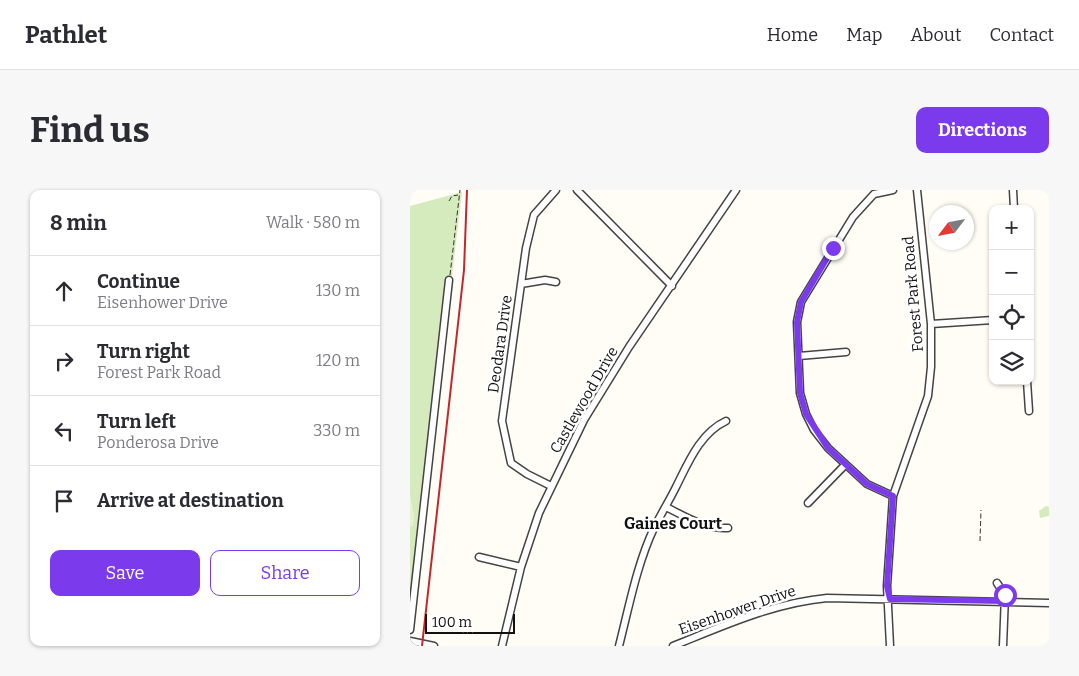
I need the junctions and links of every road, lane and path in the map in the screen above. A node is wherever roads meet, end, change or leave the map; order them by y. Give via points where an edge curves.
1 (460, 190) edge
2 (556, 190) edge
3 (578, 190) edge
4 (736, 190) edge
5 (893, 190) edge
6 (916, 190) edge
7 (1013, 190) edge
8 (459, 194) junction
9 (449, 201) dead end
10 (1014, 205) edge
11 (449, 280) joint
12 (556, 282) dead end
13 (521, 284) junction
14 (672, 286) junction
15 (989, 320) edge
16 (931, 324) junction
17 (846, 352) dead end
18 (799, 356) junction
19 (1027, 385) edge
20 (1028, 411) dead end
21 (726, 421) dead end
22 (845, 465) junction
23 (552, 486) junction
24 (893, 496) junction
25 (808, 503) dead end
26 (666, 507) junction
27 (981, 510) dead end
28 (728, 528) dead end
29 (980, 540) dead end
30 (479, 557) dead end
31 (521, 567) junction
32 (997, 583) dead end
33 (890, 599) junction
34 (1004, 601) junction
35 (1049, 603) edge
36 (410, 630) edge
37 (412, 643) edge
38 (434, 646) edge
39 (502, 646) edge
40 (619, 646) edge
41 (674, 646) edge
42 (890, 646) edge
43 (1003, 646) edge

1 - 8 path
2 - 13 street, Deodara Drive via 534,215
3 - 14 street
4 - 14 street, Castlewood Drive
5 - 18 street via 874,194 853,217 814,279 801,302 797,322
6 - 16 street, Forest Park Road
7 - 10 street
8 - 9 path
8 - 11 path
11 - 36 street
12 - 13 street via 545,280
13 - 23 street, Deodara Drive via 502,421 511,463
14 - 23 street, Castlewood Drive via 584,420
15 - 16 street
16 - 24 street, Forest Park Road via 932,366 928,396
17 - 18 street
18 - 22 street via 800,393 806,414 828,448
19 - 20 street
21 - 26 street via 713,427 703,439
22 - 24 street via 867,484
22 - 25 street
23 - 31 street, Castlewood Drive via 538,513
24 - 33 street, Forest Park Road via 887,586
26 - 28 street via 698,523 716,529
26 - 40 street via 640,566
27 - 29 path
30 - 31 street
31 - 39 street, Castlewood Drive
32 - 34 street via 1003,589
33 - 34 street, Eisenhower Drive
33 - 41 street, Eisenhower Drive via 803,600
33 - 42 street, Forest Park Road
34 - 35 street, Eisenhower Drive
34 - 43 street
37 - 38 street

